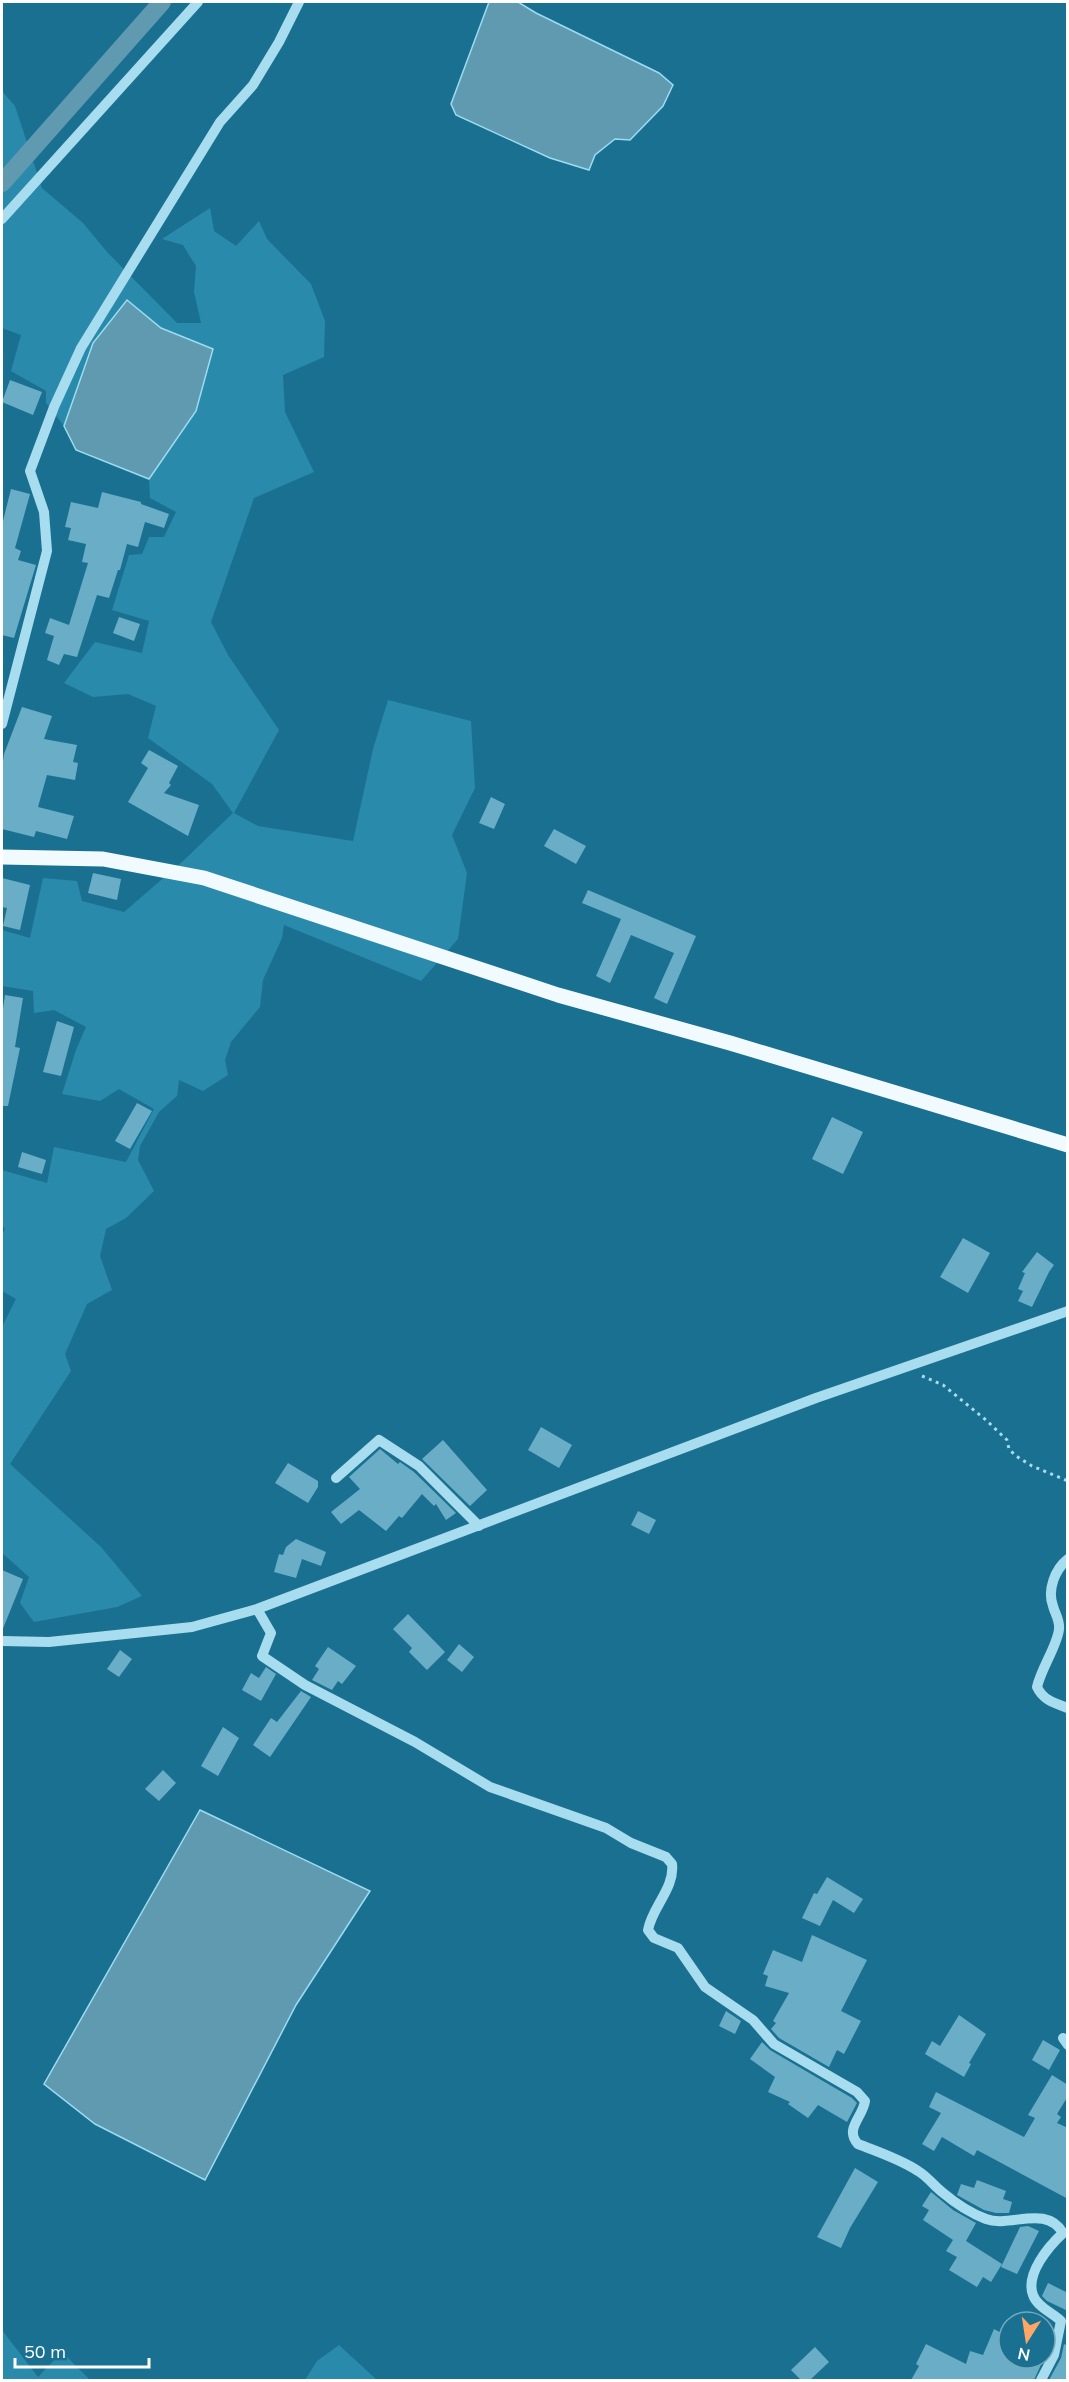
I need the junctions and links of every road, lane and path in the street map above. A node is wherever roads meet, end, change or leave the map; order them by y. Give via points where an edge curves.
1 (198, 2) edge
2 (299, 2) edge
3 (2, 219) edge
4 (2, 724) edge
5 (2, 857) edge
6 (1068, 1145) edge
7 (1068, 1311) edge
8 (909, 1365) junction
9 (336, 1478) dead end
10 (1068, 1481) edge
11 (479, 1526) junction
12 (1068, 1559) edge
13 (257, 1609) junction
14 (2, 1641) edge
15 (1068, 1708) edge
16 (1065, 2234) edge
17 (1041, 2380) edge

1 - 3 street
2 - 4 street via 253,85 220,122 81,348 54,407 30,471 44,512 47,551
5 - 6 main road via 103,859 204,878 558,995
7 - 8 street
8 - 10 path via 922,1376 943,1384 986,1420 1016,1456
8 - 11 street
9 - 11 street via 379,1440 419,1466
11 - 13 street
12 - 15 street via 1050,1588 1059,1631 1037,1687 1041,1695
13 - 14 street via 192,1627 49,1642
13 - 16 street via 271,1633 262,1656 305,1685 415,1742 490,1787 606,1828 666,1857 673,1873 648,1930 654,1938 678,1948 705,1987 753,2020 774,2044 857,2092 865,2101 852,2129 858,2144 919,2171 974,2214 994,2222 1041,2218 1059,2226
16 - 17 street via 1041,2257 1033,2281 1033,2295 1040,2305 1061,2321 1054,2355

